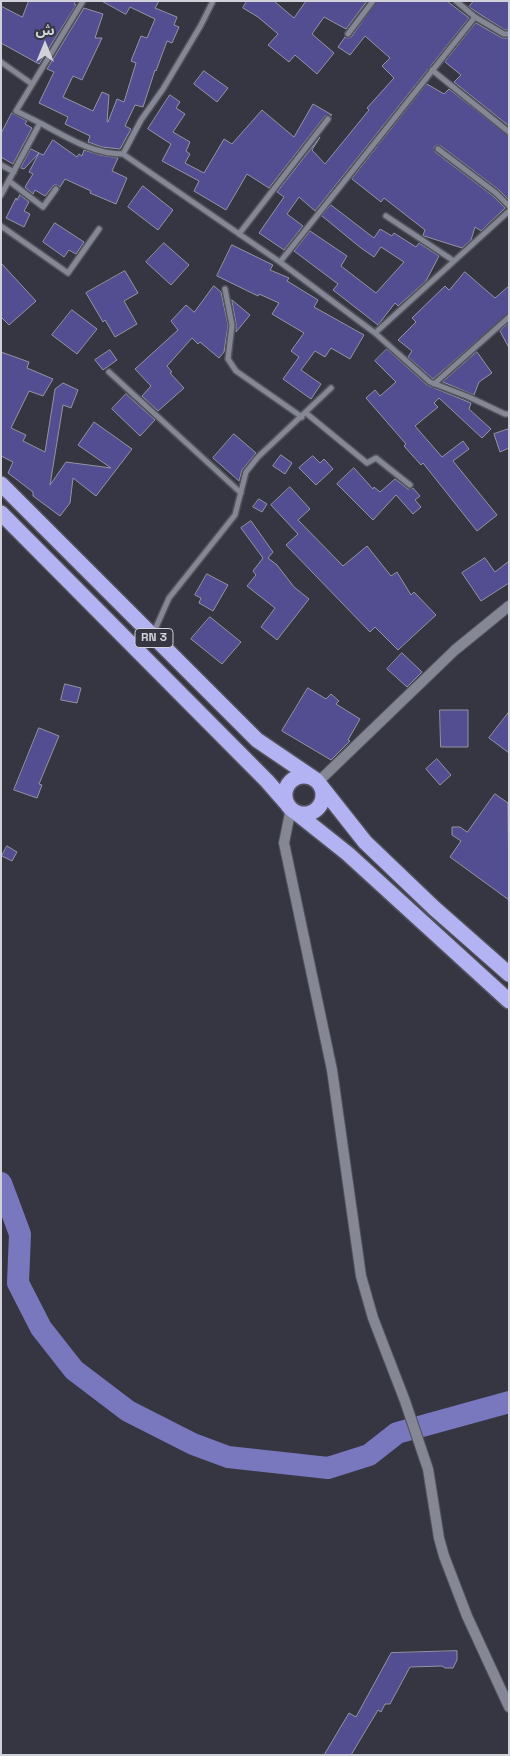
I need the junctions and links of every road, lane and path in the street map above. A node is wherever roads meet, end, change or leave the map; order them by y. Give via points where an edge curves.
1 (83, 1) edge
2 (212, 1) edge
3 (373, 1) edge
4 (456, 1) edge
5 (475, 17) junction
6 (348, 34) dead end
7 (509, 34) edge
8 (1, 62) edge
9 (432, 70) junction
10 (32, 84) junction
11 (328, 119) dead end
12 (40, 123) junction
13 (509, 132) edge
14 (438, 149) dead end
15 (123, 154) junction
16 (1, 165) edge
17 (14, 172) junction
18 (10, 181) junction
19 (56, 190) dead end
20 (1, 195) edge
21 (509, 206) edge
22 (509, 211) edge
23 (386, 216) dead end
24 (1, 226) edge
25 (99, 229) dead end
26 (239, 234) junction
27 (454, 261) junction
28 (280, 262) junction
29 (225, 289) dead end
30 (509, 317) edge
31 (375, 333) junction
32 (109, 372) dead end
33 (434, 384) junction
34 (331, 388) dead end
35 (509, 414) edge
36 (304, 415) junction
37 (1, 484) edge
38 (410, 485) dead end
39 (241, 493) junction
40 (1, 513) edge
41 (509, 606) edge
42 (152, 636) junction
43 (318, 782) junction
44 (291, 808) junction
45 (509, 974) edge
46 (509, 1000) edge
47 (509, 1707) edge

1 - 10 street
2 - 15 street via 201,26
3 - 6 street
4 - 5 street
5 - 7 street
5 - 9 street
8 - 10 street
9 - 13 street
9 - 28 street
10 - 12 street via 16,111
11 - 26 street
12 - 15 street via 91,150
12 - 17 street
14 - 21 street
15 - 26 street
16 - 17 street
17 - 18 street
18 - 19 street via 43,207
18 - 20 street
22 - 27 street
23 - 27 street
24 - 25 street via 68,274
26 - 28 street
27 - 31 street
28 - 31 street
29 - 36 street via 232,325 228,359 236,370
30 - 33 street
31 - 33 street
32 - 39 street
33 - 35 street
34 - 36 street
36 - 38 street via 367,463 376,458
36 - 39 street via 258,457 246,472
37 - 42 highway, RN 3
39 - 42 street via 235,515 169,598
40 - 44 highway, RN 3
41 - 43 street via 455,650
42 - 43 highway, RN 3 via 257,740
43 - 44 highway via 323,797 317,809 305,814
43 - 44 highway via 304,776 291,782 286,794
43 - 45 highway, RN 3 via 365,842
44 - 46 highway, RN 3 via 355,860
44 - 47 street via 284,843 332,1070 361,1276 428,1469 438,1538 444,1556 467,1616

